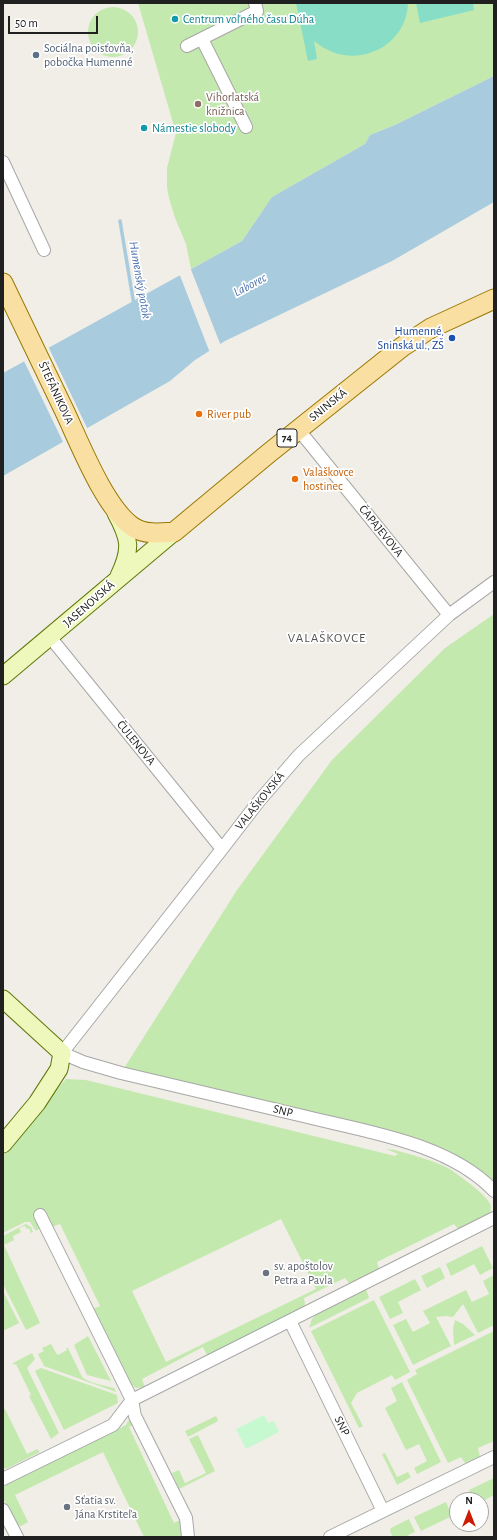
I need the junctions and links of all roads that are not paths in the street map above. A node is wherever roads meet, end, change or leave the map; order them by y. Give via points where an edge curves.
1 (255, 3) edge
2 (202, 38) junction
3 (187, 46) dead end
4 (246, 127) dead end
5 (3, 162) edge
6 (44, 250) dead end
7 (3, 283) edge
8 (494, 299) edge
9 (298, 429) junction
10 (111, 503) junction
11 (174, 532) junction
12 (117, 580) junction
13 (494, 582) edge
14 (449, 615) junction
15 (50, 637) junction
16 (3, 676) edge
17 (222, 850) junction
18 (3, 999) edge
19 (62, 1054) junction
20 (3, 1144) edge
21 (494, 1191) edge
22 (40, 1215) dead end
23 (494, 1218) edge
24 (290, 1321) junction
25 (132, 1400) junction
26 (494, 1457) edge
27 (3, 1479) edge
28 (3, 1510) edge
29 (383, 1510) junction
30 (17, 1537) edge
31 (188, 1537) edge
32 (330, 1537) edge

1 - 2 street via 257,11
2 - 3 street
2 - 4 street
5 - 6 street
7 - 10 main road, ŠTEFÁNIKOVA via 92,469
8 - 9 main road, SNINSKÁ / 74 via 431,328 402,346
9 - 11 main road, SNINSKÁ / 74
9 - 14 street, ČAPAJEVOVA
10 - 11 main road, ŠTEFÁNIKOVA via 140,531
10 - 12 street via 123,527 128,546 125,563
11 - 12 street, JASENOVSKÁ
12 - 15 street, JASENOVSKÁ
13 - 14 street, VALAŠKOVSKÁ
14 - 17 street, VALAŠKOVSKÁ via 299,754
15 - 16 street, JASENOVSKÁ
15 - 17 street, ČULENOVA
17 - 19 street, VALAŠKOVSKÁ
18 - 19 street
19 - 20 street via 59,1069 37,1103
19 - 21 street, SNP via 122,1073 394,1139 455,1161
22 - 25 street
23 - 24 street
24 - 25 street
24 - 29 street, SNP
25 - 27 street via 113,1425
25 - 31 street via 135,1416 186,1518
26 - 29 street
28 - 30 street
29 - 32 street

